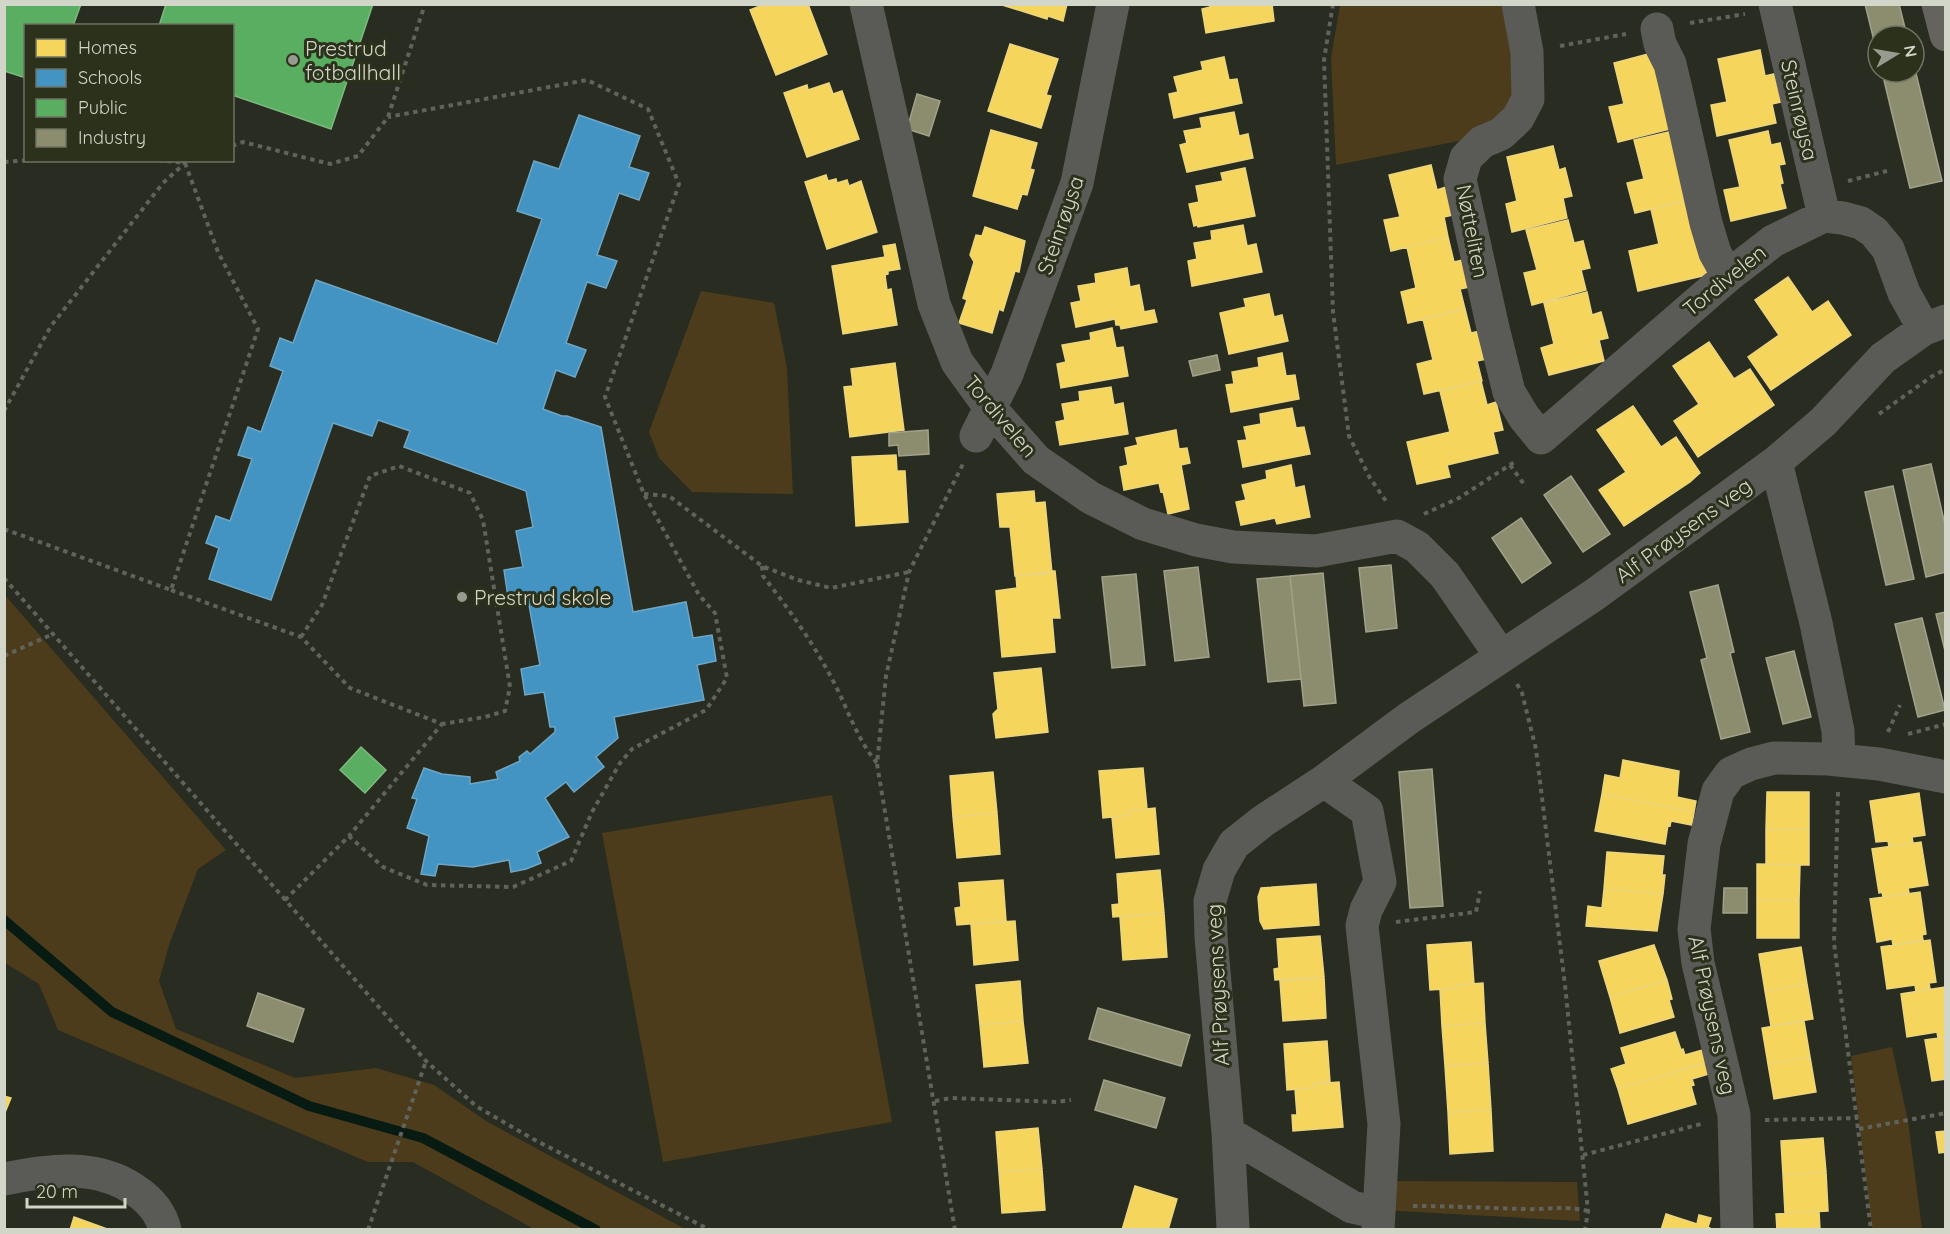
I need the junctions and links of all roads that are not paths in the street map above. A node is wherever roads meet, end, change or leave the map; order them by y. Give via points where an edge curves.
1 (866, 4) edge
2 (1113, 4) edge
3 (1518, 4) edge
4 (1775, 4) edge
5 (1938, 4) edge
6 (1657, 29) dead end
7 (1946, 35) edge
8 (1824, 216) junction
9 (1728, 276) junction
10 (1935, 325) edge
11 (984, 422) junction
12 (1541, 438) joint
13 (1776, 462) junction
14 (1501, 656) junction
15 (1839, 760) junction
16 (1946, 777) edge
17 (1324, 781) junction
18 (1228, 1133) junction
19 (4, 1179) edge
20 (1379, 1216) edge
21 (1233, 1228) dead end
22 (165, 1230) edge
23 (1737, 1230) edge

1 - 11 street, Tordivelen via 934,304
2 - 11 street, Steinrøysa via 1077,183 1007,374
3 - 12 street, Nøtteliten via 1527,52 1528,99 1518,118 1502,134 1482,142 1466,158 1460,179 1509,392
4 - 8 street, Steinrøysa
5 - 7 main road
6 - 9 street via 1670,64 1706,223 1715,253
8 - 9 street, Tordivelen via 1773,242
8 - 10 street via 1861,223 1874,232 1888,249 1904,293
9 - 12 street, Tordivelen
10 - 13 street, Alf Prøysens veg via 1883,358 1823,422
11 - 14 street, Tordivelen via 1091,498 1167,533 1233,547 1316,550 1399,530 1445,575
13 - 14 street, Alf Prøysens veg via 1594,595
13 - 15 street, Alf Prøysens veg via 1816,623 1838,731
14 - 17 street, Alf Prøysens veg
15 - 16 street, Alf Prøysens veg
15 - 23 street, Alf Prøysens veg via 1774,758 1731,773 1718,791 1704,844 1694,929 1698,963 1734,1115
17 - 18 street, Alf Prøysens veg via 1234,844 1219,870 1210,902
17 - 20 street via 1367,811 1380,882 1362,926 1384,1124
18 - 20 street via 1352,1207
18 - 21 street, Alf Prøysens veg
19 - 22 street via 76,1170 100,1174 148,1199

